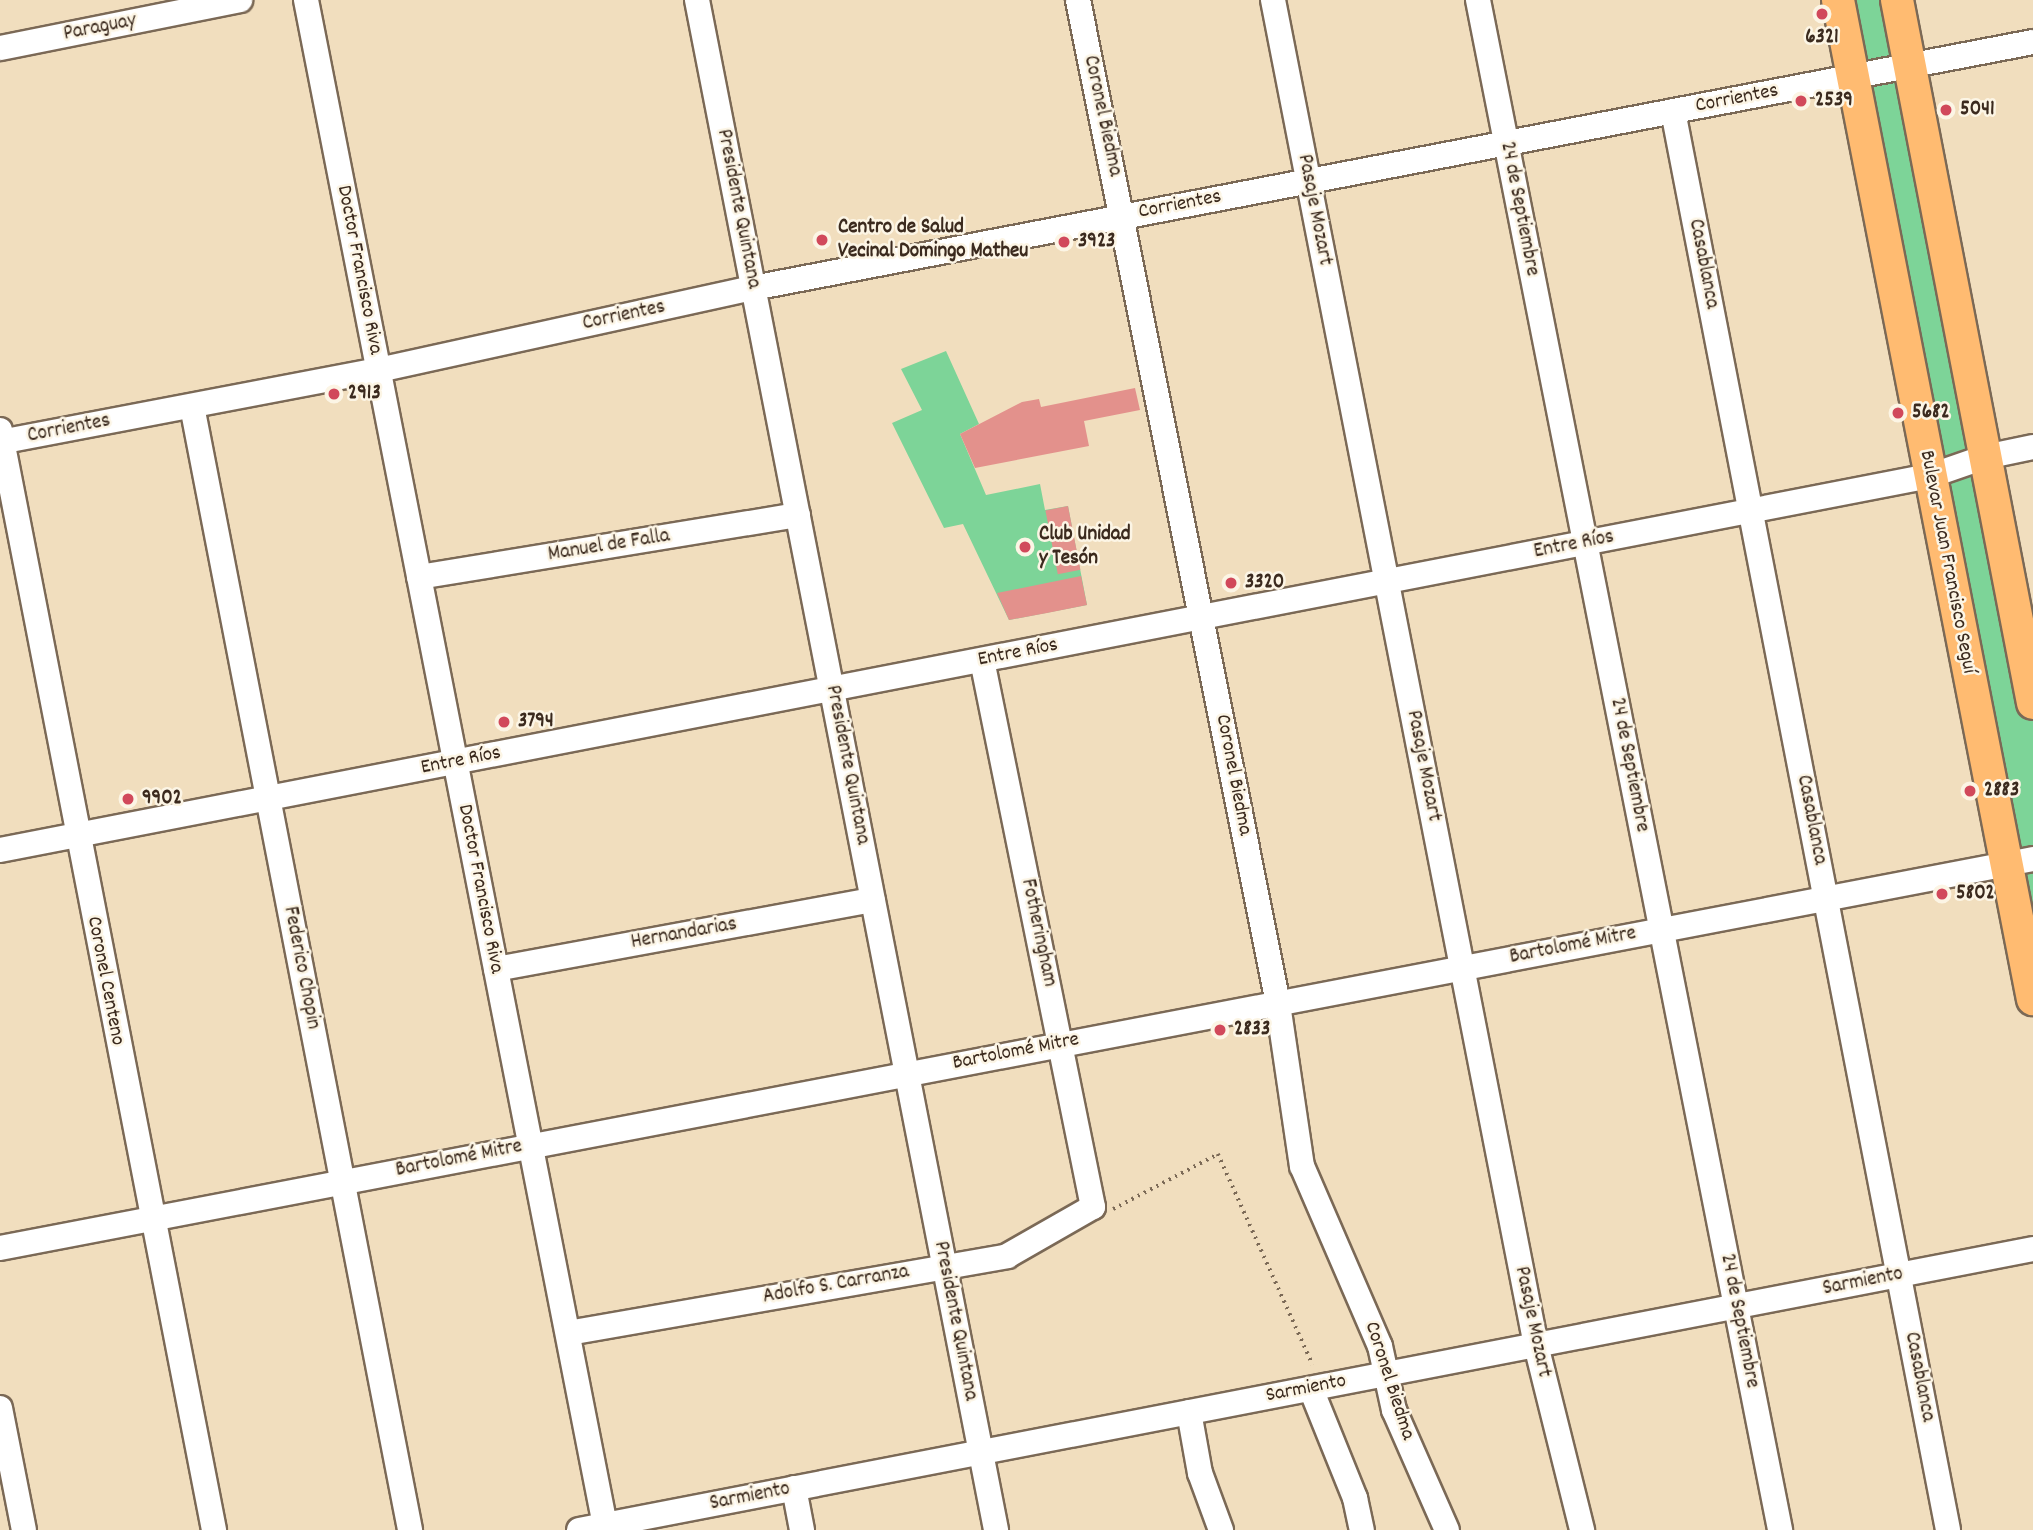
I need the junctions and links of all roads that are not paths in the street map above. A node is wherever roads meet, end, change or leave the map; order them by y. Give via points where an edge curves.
1 (240, 0) edge
2 (306, 0) edge
3 (697, 0) edge
4 (1078, 0) edge
5 (1273, 0) edge
6 (1478, 0) edge
7 (1838, 0) edge
8 (1897, 0) edge
9 (2033, 42) edge
10 (0, 48) edge
11 (1910, 65) junction
12 (1853, 76) junction
13 (1673, 111) junction
14 (1506, 143) junction
15 (1309, 181) junction
16 (1122, 217) junction
17 (753, 288) junction
18 (379, 370) junction
19 (192, 405) junction
20 (1, 438) edge
21 (2033, 447) edge
22 (1986, 457) junction
23 (1930, 476) junction
24 (1751, 511) junction
25 (798, 515) junction
26 (1585, 543) junction
27 (419, 577) junction
28 (1387, 581) junction
29 (1202, 618) junction
30 (982, 660) junction
31 (832, 689) junction
32 (2033, 703) edge
33 (455, 762) junction
34 (268, 798) junction
35 (76, 835) junction
36 (0, 850) edge
37 (2020, 861) edge
38 (1826, 898) junction
39 (873, 900) junction
40 (1662, 929) junction
41 (1462, 968) junction
42 (496, 969) junction
43 (2033, 999) edge
44 (1278, 1004) junction
45 (1060, 1043) junction
46 (907, 1073) junction
47 (530, 1145) junction
48 (342, 1181) junction
49 (1093, 1207) joint
50 (152, 1217) junction
51 (0, 1248) edge
52 (2033, 1249) edge
53 (945, 1265) junction
54 (1899, 1275) junction
55 (1736, 1306) junction
56 (568, 1333) junction
57 (1536, 1345) junction
58 (1385, 1374) junction
59 (1317, 1387) junction
60 (0, 1408) edge
61 (1189, 1412) junction
62 (981, 1452) junction
63 (794, 1488) junction
64 (605, 1528) edge
65 (24, 1530) edge
66 (214, 1530) edge
67 (410, 1530) edge
68 (579, 1530) edge
69 (802, 1530) edge
70 (996, 1530) edge
71 (1221, 1530) edge
72 (1362, 1530) edge
73 (1447, 1530) edge
74 (1582, 1530) edge
75 (1780, 1530) edge
76 (1948, 1530) edge

1 - 10 street, Paraguay
2 - 18 street, Doctor Francisco Riva
3 - 17 street, Presidente Quintana
4 - 16 street, Coronel Biedma
5 - 15 street, Pasaje Mozart
6 - 14 street, 24 de Septiembre
7 - 12 main road, Bulevar Juan Francisco Seguí
8 - 11 main road
9 - 11 street, Corrientes
11 - 12 street, Corrientes
11 - 22 main road
12 - 13 street, Corrientes
12 - 23 main road, Bulevar Juan Francisco Seguí
13 - 14 street, Corrientes
13 - 24 street, Casablanca
14 - 15 street, Corrientes
14 - 26 street, 24 de Septiembre
15 - 16 street, Corrientes
15 - 28 street, Pasaje Mozart
16 - 17 street, Corrientes
16 - 29 street, Coronel Biedma
17 - 18 street, Corrientes
17 - 25 street, Presidente Quintana
18 - 19 street, Corrientes
18 - 27 street, Doctor Francisco Riva
19 - 20 street, Corrientes
19 - 34 street, Federico Chopin
20 - 35 street, Coronel Centeno
21 - 22 street, Entre Ríos
22 - 23 street, Entre Ríos
22 - 32 main road
23 - 24 street, Entre Ríos
23 - 37 main road, Bulevar Juan Francisco Seguí
24 - 26 street, Entre Ríos
24 - 38 street, Casablanca
25 - 27 street, Manuel de Falla
25 - 31 street, Presidente Quintana
26 - 28 street, Entre Ríos
26 - 40 street, 24 de Septiembre
27 - 33 street, Doctor Francisco Riva
28 - 29 street, Entre Ríos
28 - 41 street, Pasaje Mozart
29 - 30 street, Entre Ríos
29 - 44 street, Coronel Biedma
30 - 31 street, Entre Ríos
30 - 45 street, Fotheringham
31 - 33 street, Entre Ríos
31 - 39 street, Presidente Quintana
33 - 34 street, Entre Ríos
33 - 42 street, Doctor Francisco Riva
34 - 35 street, Entre Ríos
34 - 48 street, Federico Chopin
35 - 36 street, Entre Ríos
35 - 50 street, Coronel Centeno
37 - 38 street, Bartolomé Mitre
37 - 43 main road, Bulevar Juan Francisco Seguí
38 - 40 street, Bartolomé Mitre
38 - 54 street, Casablanca
39 - 42 street, Hernandarias
39 - 46 street, Presidente Quintana
40 - 41 street, Bartolomé Mitre
40 - 55 street, 24 de Septiembre
41 - 44 street, Bartolomé Mitre
41 - 57 street, Pasaje Mozart
42 - 47 street, Doctor Francisco Riva
44 - 45 street, Bartolomé Mitre
44 - 58 street, Coronel Biedma via 1302,1166 1380,1346
45 - 46 street, Bartolomé Mitre
45 - 49 street, Fotheringham
46 - 47 street, Bartolomé Mitre
46 - 53 street, Presidente Quintana
47 - 48 street, Bartolomé Mitre
47 - 56 street, Doctor Francisco Riva
48 - 50 street, Bartolomé Mitre
48 - 67 street, Federico Chopin
49 - 53 street, Adolfo S. Carranza via 1007,1256
50 - 51 street, Bartolomé Mitre
50 - 66 street, Coronel Centeno
52 - 54 street, Sarmiento
53 - 56 street, Adolfo S. Carranza
53 - 62 street, Presidente Quintana
54 - 55 street, Sarmiento
54 - 76 street, Casablanca
55 - 57 street, Sarmiento
55 - 75 street, 24 de Septiembre
56 - 64 street, Doctor Francisco Riva
57 - 58 street, Sarmiento
57 - 74 street, Pasaje Mozart
58 - 59 street, Sarmiento
58 - 73 street, Coronel Biedma via 1394,1410
59 - 61 street, Sarmiento
59 - 72 street
60 - 65 street
61 - 62 street, Sarmiento
61 - 71 street via 1200,1474
62 - 63 street, Sarmiento
62 - 70 street, Presidente Quintana
63 - 64 street, Sarmiento
63 - 69 street
64 - 68 street, Sarmiento

